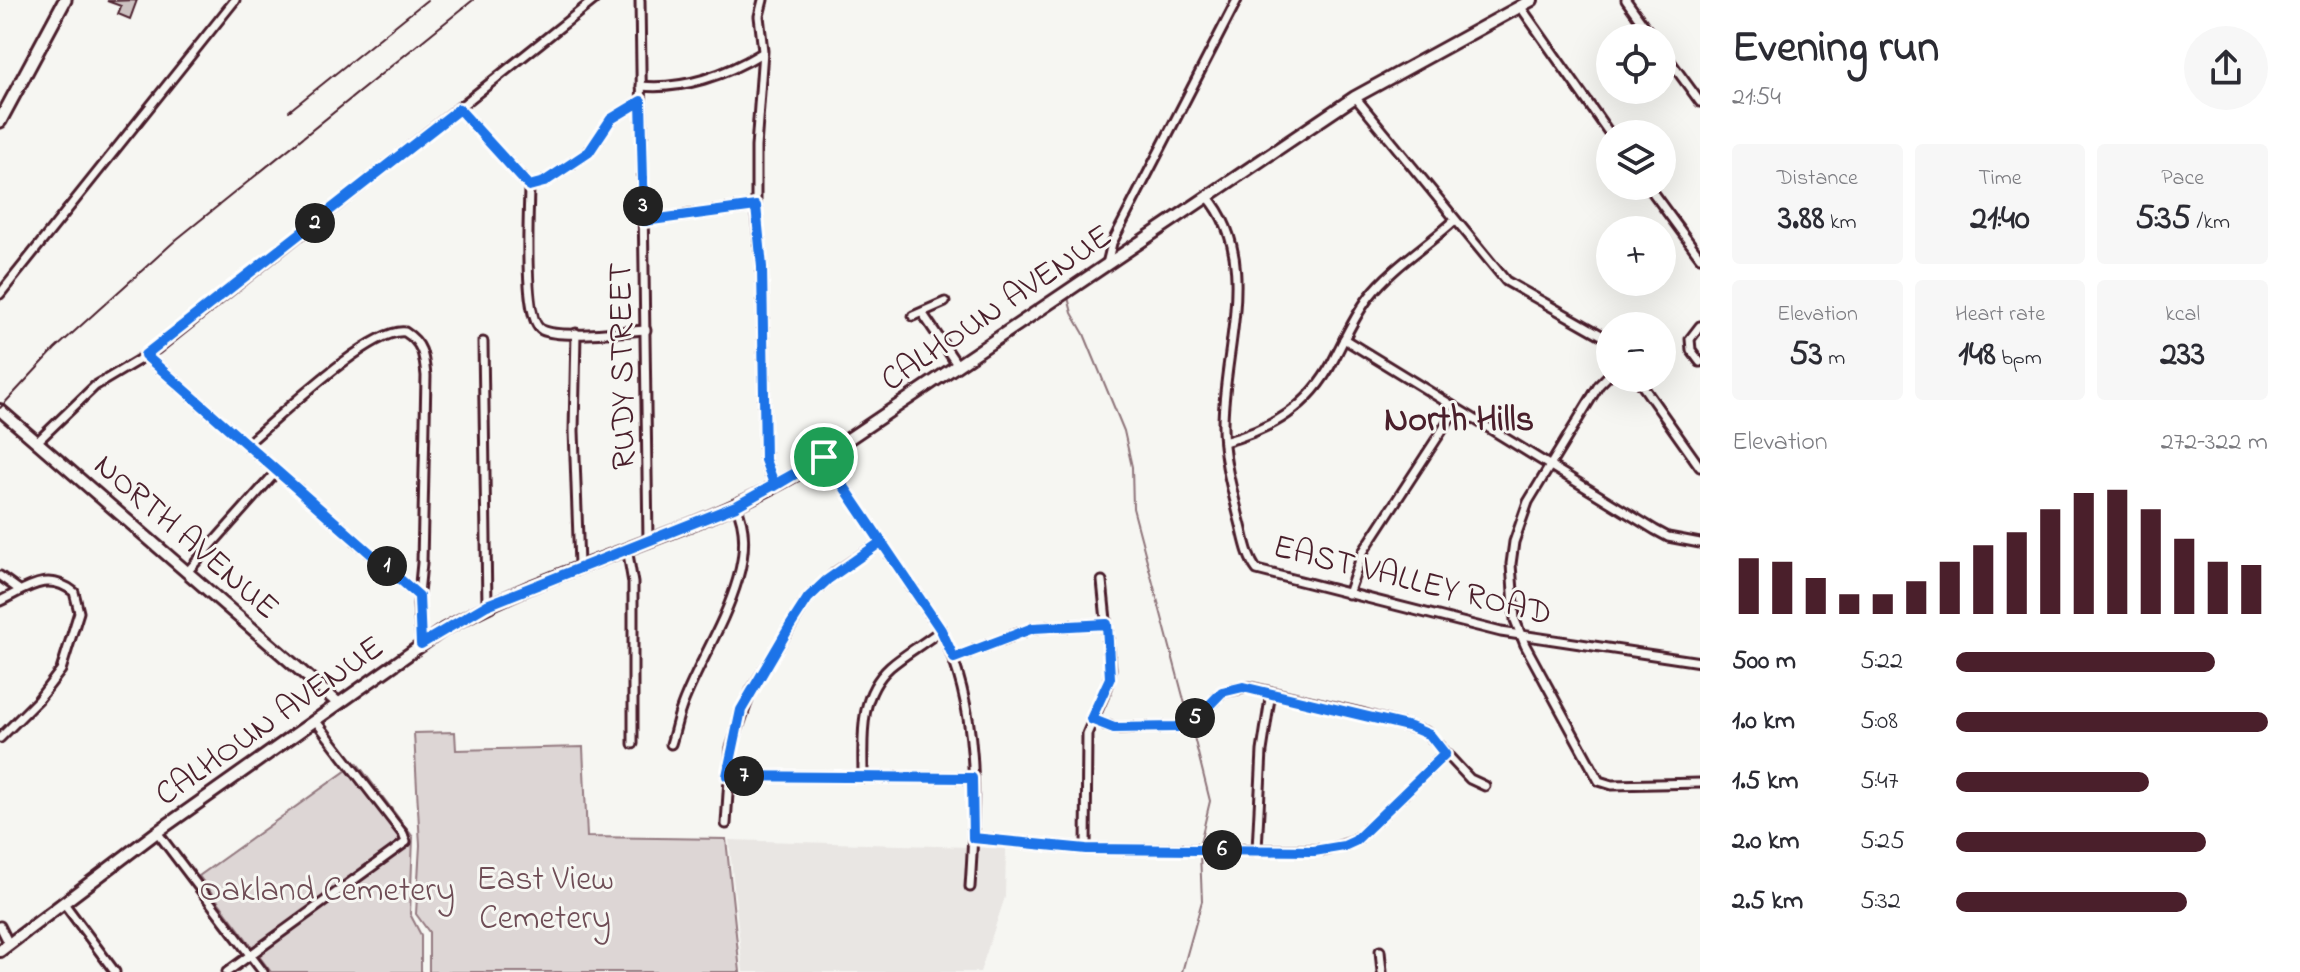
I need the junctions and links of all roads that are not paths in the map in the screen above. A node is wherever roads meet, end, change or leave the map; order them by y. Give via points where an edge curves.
1 (235, 0) edge
2 (594, 0) edge
3 (640, 0) edge
4 (763, 0) edge
5 (1237, 0) edge
6 (1532, 0) edge
7 (1626, 0) edge
8 (60, 2) edge
9 (1520, 6) junction
10 (1643, 24) edge
11 (762, 53) junction
12 (1676, 69) edge
13 (641, 86) junction
14 (1355, 97) junction
15 (641, 101) junction
16 (1700, 102) edge
17 (459, 109) junction
18 (1600, 120) edge
19 (0, 121) edge
20 (529, 186) junction
21 (1207, 196) junction
22 (1658, 200) edge
23 (756, 206) junction
24 (1455, 220) junction
25 (644, 221) junction
26 (1700, 257) edge
27 (1107, 264) junction
28 (0, 294) edge
29 (945, 302) dead end
30 (923, 314) junction
31 (913, 316) dead end
32 (1700, 326) edge
33 (646, 330) junction
34 (1596, 332) edge
35 (576, 333) junction
36 (1344, 339) junction
37 (483, 342) dead end
38 (145, 355) junction
39 (1700, 362) edge
40 (958, 366) junction
41 (1596, 390) edge
42 (1647, 392) edge
43 (1456, 409) junction
44 (0, 410) edge
45 (38, 441) junction
46 (1224, 442) junction
47 (248, 443) junction
48 (824, 457) junction
49 (1550, 466) junction
50 (1700, 467) edge
51 (277, 471) junction
52 (775, 486) junction
53 (736, 506) junction
54 (648, 540) junction
55 (881, 542) junction
56 (1700, 543) edge
57 (627, 548) junction
58 (579, 565) junction
59 (188, 571) junction
60 (0, 576) edge
61 (1102, 581) dead end
62 (18, 589) junction
63 (1348, 594) junction
64 (419, 596) junction
65 (0, 601) edge
66 (487, 605) junction
67 (1107, 624) junction
68 (941, 630) junction
69 (1521, 636) junction
70 (421, 644) junction
71 (954, 658) junction
72 (1700, 662) edge
73 (1271, 692) junction
74 (338, 703) junction
75 (1091, 719) junction
76 (315, 720) junction
77 (0, 738) edge
78 (633, 744) dead end
79 (671, 744) dead end
80 (1445, 754) junction
81 (727, 776) junction
82 (863, 777) junction
83 (972, 778) junction
84 (1700, 783) edge
85 (1485, 786) dead end
86 (726, 824) dead end
87 (157, 832) junction
88 (973, 838) junction
89 (1086, 849) junction
90 (1257, 850) junction
91 (970, 887) dead end
92 (63, 902) junction
93 (0, 926) edge
94 (5, 948) edge
95 (1380, 951) dead end
96 (250, 955) junction
97 (115, 972) edge
98 (227, 972) edge
99 (263, 972) edge
100 (1382, 972) edge

1 - 28 street
2 - 17 street
3 - 13 street, RUDY STREET
4 - 11 street
5 - 27 street via 1112,243
6 - 9 street, CALHOUN AVENUE
7 - 10 street
8 - 19 main road
9 - 14 street, CALHOUN AVENUE
9 - 18 street
11 - 13 street via 711,78
11 - 23 street
12 - 16 street
13 - 15 street, RUDY STREET
14 - 21 street, CALHOUN AVENUE
14 - 24 street
15 - 20 street via 611,119 589,152
15 - 25 street, RUDY STREET
17 - 20 street
17 - 38 street
20 - 35 street via 531,313 542,330
21 - 27 street, CALHOUN AVENUE
21 - 46 street, EAST VALLEY ROAD via 1225,224 1236,270
22 - 26 street
23 - 25 street
23 - 52 street via 765,460
24 - 34 street via 1506,281
24 - 36 street via 1377,287
25 - 33 street, RUDY STREET
27 - 40 street, CALHOUN AVENUE
29 - 30 street
30 - 31 street
30 - 40 street
32 - 39 street via 1690,339
33 - 35 street
33 - 54 street, RUDY STREET
35 - 58 street
36 - 43 street
36 - 46 street via 1325,376 1299,406 1264,429
37 - 66 street
38 - 45 street via 87,393
38 - 47 street
40 - 48 street, CALHOUN AVENUE
41 - 49 street
42 - 50 street
43 - 49 street
43 - 63 street via 1363,552
44 - 45 street, NORTH AVENUE
45 - 59 street, NORTH AVENUE
46 - 63 street, EAST VALLEY ROAD via 1254,567
47 - 51 street
47 - 64 street via 372,342 392,331 411,335 423,350 426,376
48 - 52 street, CALHOUN AVENUE
48 - 55 street
49 - 56 street via 1668,537
49 - 69 street via 1528,502 1514,542 1512,602
51 - 59 street
51 - 64 street
52 - 53 street, CALHOUN AVENUE
53 - 54 street, CALHOUN AVENUE
53 - 79 street via 743,542 729,608 681,708
54 - 57 street, CALHOUN AVENUE
55 - 68 street
55 - 81 street via 808,598 741,710
57 - 58 street, CALHOUN AVENUE
57 - 78 street via 633,583
58 - 66 street, CALHOUN AVENUE
59 - 74 street, NORTH AVENUE
60 - 62 street
61 - 67 street
62 - 65 street
62 - 77 street via 54,581 74,592 79,612 61,670
63 - 69 street, EAST VALLEY ROAD
64 - 70 street
66 - 70 street, CALHOUN AVENUE
67 - 71 street via 1033,628
67 - 75 street via 1110,678
68 - 71 street
68 - 82 street via 890,666 872,689 864,714
69 - 72 street, EAST VALLEY ROAD
69 - 84 street via 1599,781
70 - 74 street, CALHOUN AVENUE
71 - 83 street via 971,727
73 - 75 street via 1229,689 1199,716 1177,727 1114,728
73 - 80 street via 1426,732
73 - 90 street
74 - 76 street, CALHOUN AVENUE
75 - 89 street via 1086,744
76 - 87 street, CALHOUN AVENUE
76 - 96 street via 406,842
80 - 85 street
80 - 90 street via 1355,841 1326,850
81 - 82 street
81 - 86 street
82 - 83 street
83 - 88 street
87 - 92 street, CALHOUN AVENUE
87 - 96 street
88 - 89 street
88 - 91 street
89 - 90 street
92 - 94 street, CALHOUN AVENUE
92 - 97 street
93 - 94 street
95 - 100 street
96 - 98 street
96 - 99 street

